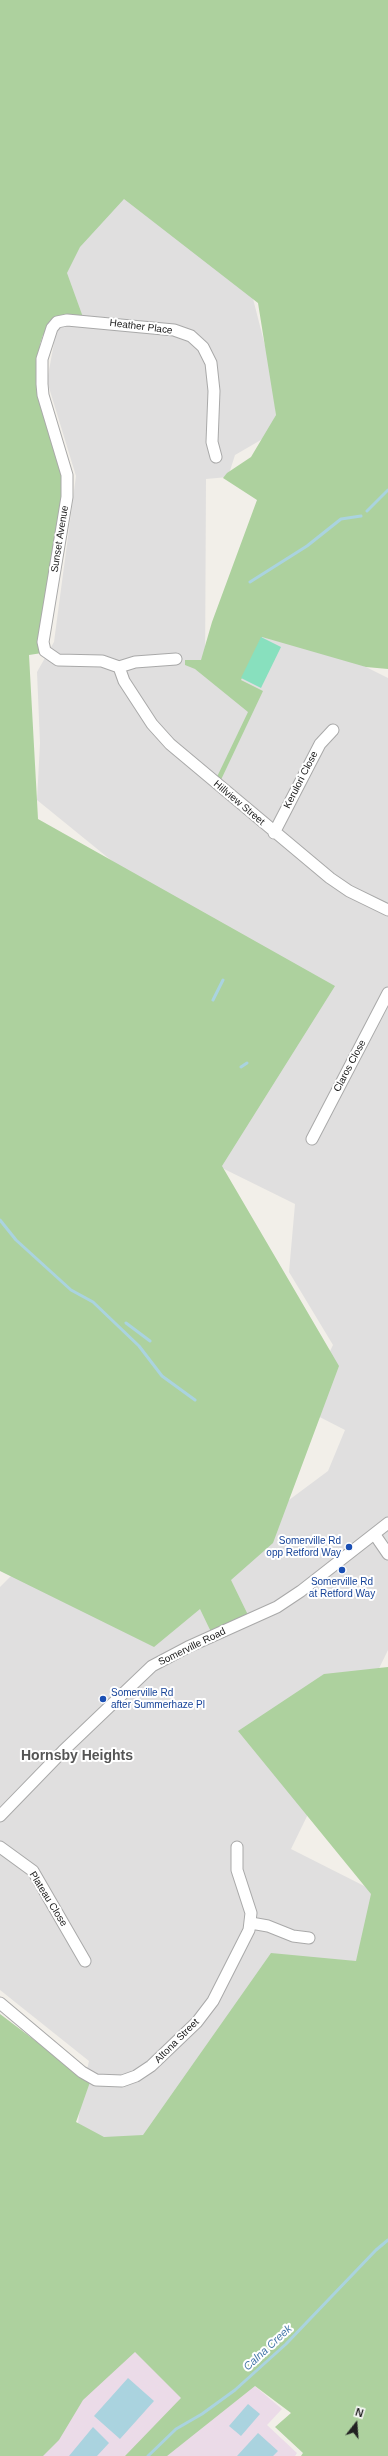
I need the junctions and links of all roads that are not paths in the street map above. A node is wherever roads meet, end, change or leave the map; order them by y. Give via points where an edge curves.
1 (82, 321) joint
2 (216, 457) dead end
3 (176, 659) dead end
4 (119, 667) junction
5 (333, 730) dead end
6 (274, 833) junction
7 (388, 910) edge
8 (388, 993) edge
9 (312, 1139) dead end
10 (388, 1524) edge
11 (375, 1535) junction
12 (388, 1554) edge
13 (0, 1816) edge
14 (0, 1847) edge
15 (236, 1847) dead end
16 (251, 1923) junction
17 (309, 1938) dead end
18 (85, 1961) dead end
19 (0, 2003) edge

1 - 2 street, Heather Place via 174,330 191,336 203,347 211,363 214,391 212,442
1 - 4 street, Sunset Avenue via 57,322 50,332 42,359 43,395 67,475 67,497 43,642 45,651 58,660 102,661
3 - 4 street via 135,662
4 - 6 street, Hillview Street via 124,681 160,734
5 - 6 street, Kerulori Close via 320,744
6 - 7 street, Hillview Street via 349,891
8 - 9 street, Claros Close
10 - 11 street, Somerville Road
11 - 12 street
11 - 13 street, Somerville Road via 277,1607 182,1649 152,1666 63,1751
14 - 18 street, Plateau Close via 33,1871
15 - 16 street via 237,1870 251,1913
16 - 17 street via 268,1926 293,1936
16 - 19 street, Altona Street via 213,2001 197,2022 151,2066 122,2081 96,2080 82,2072

